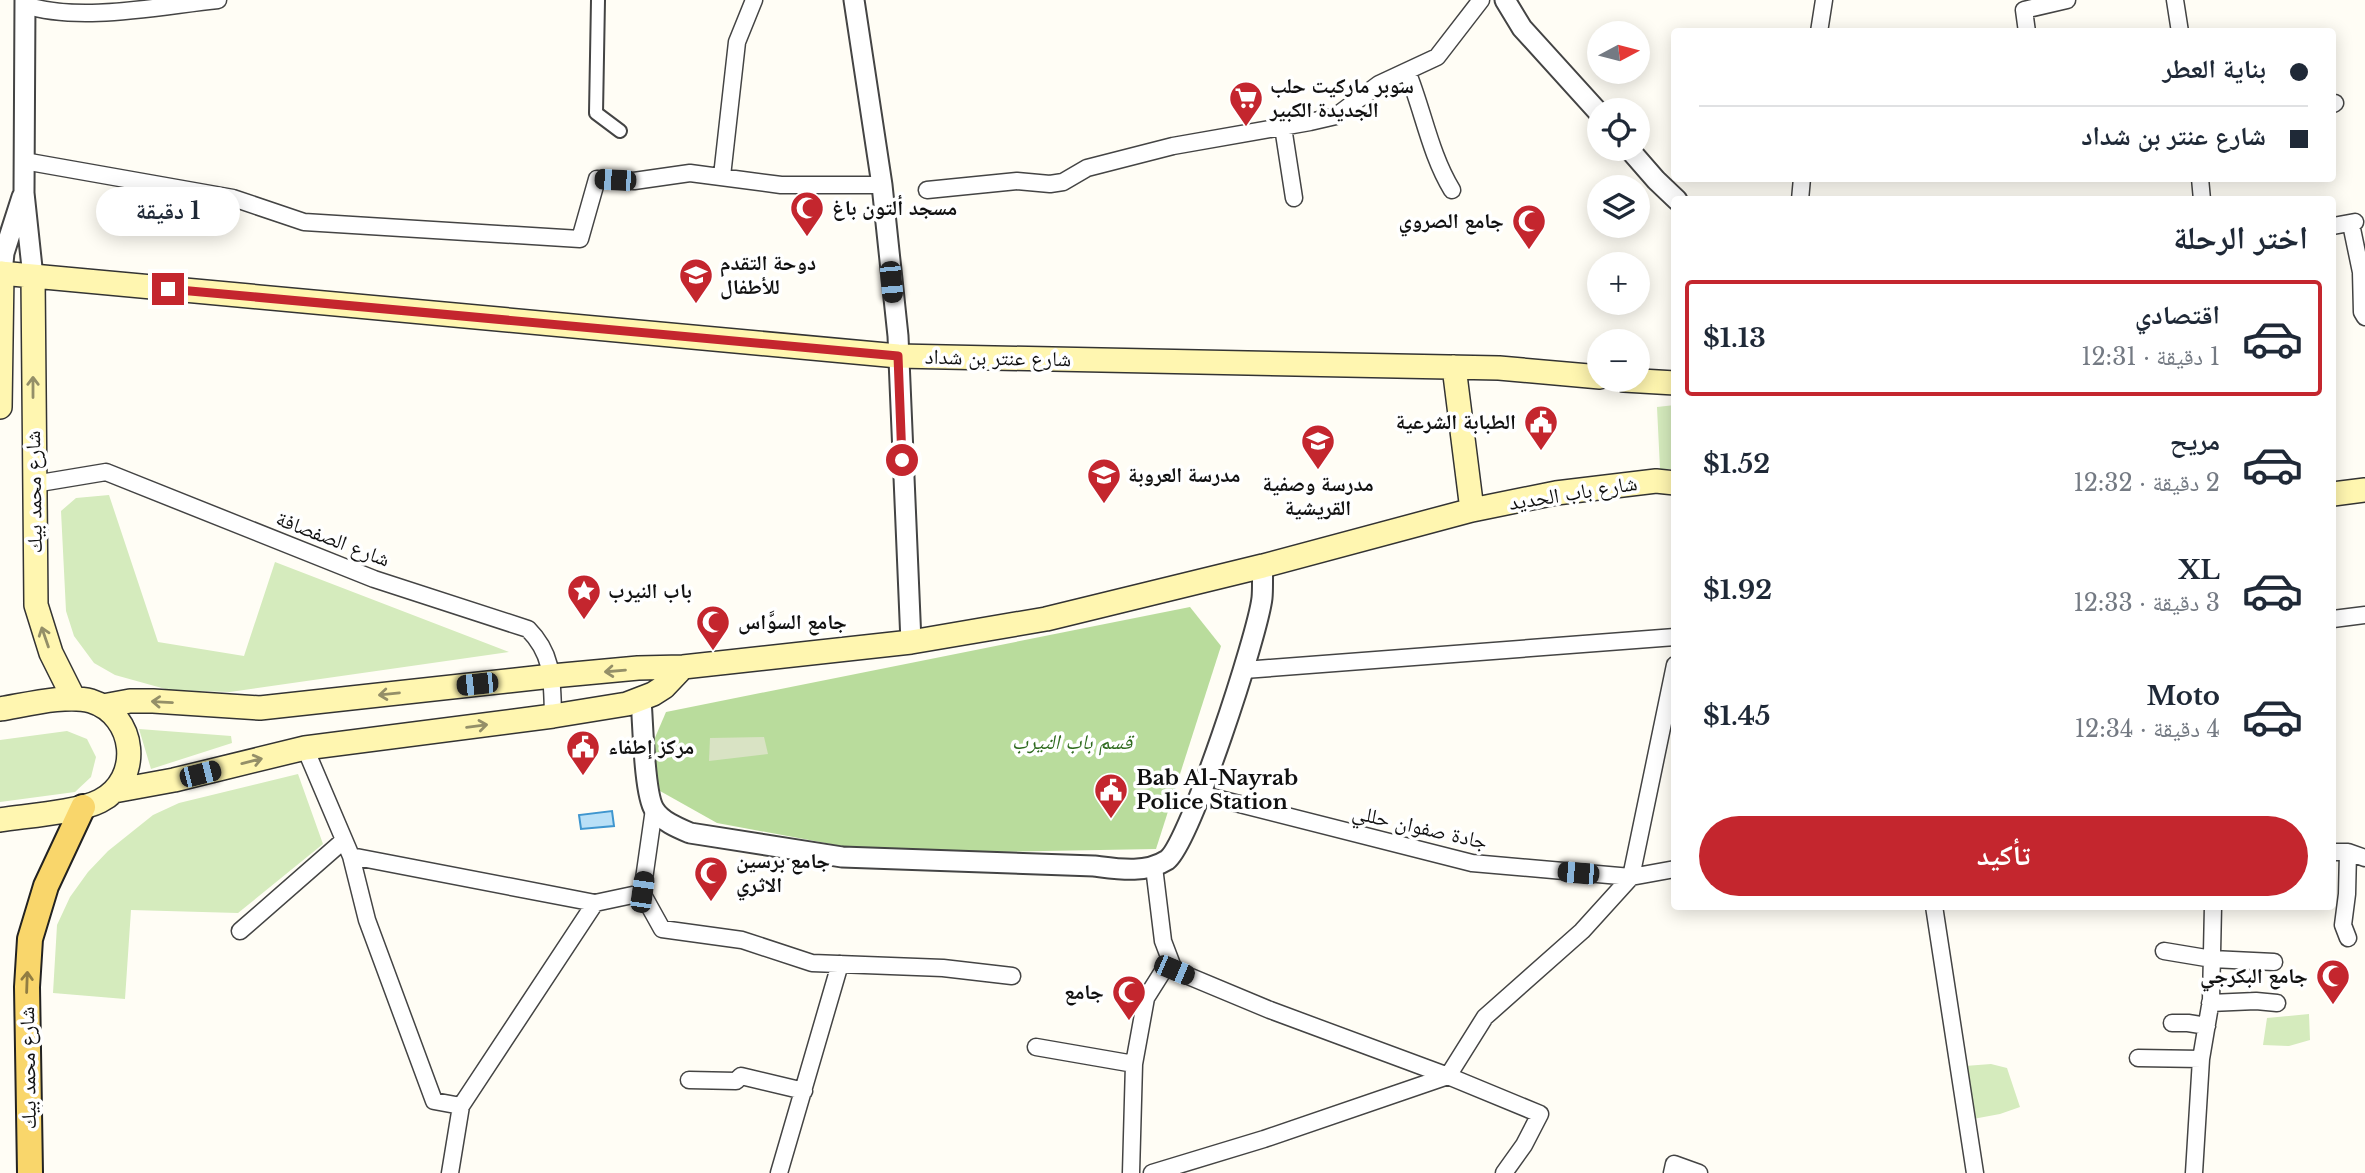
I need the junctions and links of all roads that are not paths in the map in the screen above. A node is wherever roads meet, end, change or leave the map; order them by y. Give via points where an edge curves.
1 (218, 0) edge
2 (598, 0) edge
3 (754, 0) edge
4 (854, 0) edge
5 (1481, 0) edge
6 (1505, 0) edge
7 (1824, 0) edge
8 (2067, 0) edge
9 (2175, 0) edge
10 (25, 2) edge
11 (1820, 28) edge
12 (2026, 28) edge
13 (2178, 28) edge
14 (1407, 71) junction
15 (1587, 100) edge
16 (1283, 127) junction
17 (620, 131) dead end
18 (24, 161) junction
19 (1639, 161) edge
20 (723, 176) junction
21 (882, 185) junction
22 (927, 190) dead end
23 (1452, 190) dead end
24 (23, 193) junction
25 (1673, 196) edge
26 (1294, 198) dead end
27 (2336, 226) edge
28 (1, 273) edge
29 (33, 277) junction
30 (2365, 317) edge
31 (898, 356) junction
32 (1454, 367) junction
33 (1587, 376) edge
34 (1650, 382) edge
35 (1671, 383) edge
36 (0, 407) edge
37 (1671, 483) edge
38 (34, 484) junction
39 (2365, 490) edge
40 (2336, 494) edge
41 (1472, 510) junction
42 (1263, 566) junction
43 (2365, 615) edge
44 (2336, 620) edge
45 (1671, 637) edge
46 (911, 642) junction
47 (683, 667) junction
48 (1244, 670) junction
49 (552, 676) junction
50 (1671, 684) edge
51 (74, 699) junction
52 (641, 700) junction
53 (103, 706) junction
54 (0, 709) edge
55 (553, 716) junction
56 (305, 748) junction
57 (114, 792) junction
58 (1200, 794) junction
59 (83, 807) junction
60 (654, 809) junction
61 (0, 820) edge
62 (347, 849) junction
63 (2340, 852) edge
64 (2365, 858) edge
65 (1154, 867) junction
66 (1671, 870) edge
67 (1631, 877) junction
68 (642, 892) junction
69 (594, 902) junction
70 (1935, 910) edge
71 (2213, 910) edge
72 (240, 931) dead end
73 (2347, 938) dead end
74 (2164, 951) dead end
75 (2212, 959) junction
76 (1170, 960) junction
77 (2274, 962) dead end
78 (840, 964) junction
79 (1012, 976) dead end
80 (2210, 1003) junction
81 (2277, 1003) dead end
82 (2172, 1024) dead end
83 (2207, 1026) junction
84 (1036, 1046) dead end
85 (2138, 1058) dead end
86 (2201, 1059) junction
87 (1134, 1064) junction
88 (1448, 1076) junction
89 (689, 1080) dead end
90 (804, 1091) junction
91 (461, 1106) junction
92 (1673, 1168) edge
93 (30, 1173) edge
94 (450, 1173) edge
95 (779, 1173) edge
96 (1131, 1173) edge
97 (1152, 1173) edge
98 (1504, 1173) edge
99 (1699, 1173) edge
100 (1975, 1173) edge
101 (2193, 1173) edge

1 - 10 street via 78,14 41,10
2 - 17 street via 596,113
3 - 20 street via 737,42
4 - 21 street
5 - 14 street via 1437,57
6 - 15 street via 1522,29
7 - 11 street
8 - 12 street via 2024,9
9 - 13 street
10 - 18 street
14 - 16 street via 1379,84 1336,116
14 - 23 street
16 - 22 street via 1172,146 1087,168 1050,184 1017,181
16 - 26 street
18 - 20 street via 233,198 304,222 580,239 597,179 634,181 690,173
18 - 24 street
19 - 25 street
20 - 21 street via 780,185
21 - 31 street
24 - 28 street
24 - 29 street
27 - 30 street via 2353,223
28 - 29 main road, شارع عنتر بن شداد
28 - 36 main road, شارع محمد بيك
29 - 31 main road, شارع عنتر بن شداد
38 -> 29 main road, شارع محمد بيك
31 - 32 main road, شارع عنتر بن شداد
31 - 46 street
32 - 33 main road, شارع عنتر بن شداد
32 - 41 main road
34 - 35 main road
37 - 41 main road, شارع باب الحديد via 1556,492
38 - 49 street, شارع الصفصافة via 106,472 374,579 528,629 540,641
51 -> 38 main road, شارع محمد بيك via 51,653 36,605
39 - 40 main road
41 - 42 main road, شارع باب الحديد
42 - 46 main road, شارع باب الحديد via 1046,619
42 - 48 street via 1262,598
43 - 44 street
45 - 48 street
46 - 47 main road, شارع باب الحديد
47 -> 49 main road, شارع باب الحديد
47 - 52 main road via 664,687
48 - 58 street
49 -> 53 main road, شارع باب الحديد via 260,708 153,701
49 - 55 street, شارع الصفصافة
50 - 67 street
51 - 53 main road, شارع باب الحديد
51 - 54 main road
52 - 55 main road
52 - 60 street
53 - 57 main road via 123,726 130,753 123,780
56 -> 55 main road
57 -> 56 main road
56 - 62 street
57 - 59 main road
58 - 65 street via 1182,840 1170,858
58 - 67 street, جادة صفوان حللي via 1472,863
59 - 61 main road
93 -> 59 main road, شارع محمد بيك via 30,939 46,886
60 - 65 street via 669,824 690,833 842,857 1129,870
60 - 68 street
62 - 69 street
62 - 72 street
62 - 91 street via 367,919 434,1101
63 - 64 street
63 - 73 street via 2347,894 2343,925
65 - 76 street via 1163,941
66 - 67 street, جادة صفوان حللي
67 - 88 street via 1582,931 1485,1017
68 - 69 street
68 - 78 street via 662,929 743,940 812,962
69 - 91 street
70 - 100 street
71 - 75 street
74 - 75 street
75 - 77 street
75 - 80 street
76 - 87 street via 1146,998
76 - 88 street via 1174,970
78 - 79 street
78 - 90 street
80 - 81 street
80 - 83 street
82 - 83 street
83 - 86 street
84 - 87 street
85 - 86 street
86 - 101 street
87 - 96 street
88 - 97 street
88 - 98 street via 1539,1114
89 - 90 street via 736,1081 741,1076
90 - 95 street
91 - 94 street
92 - 99 street

